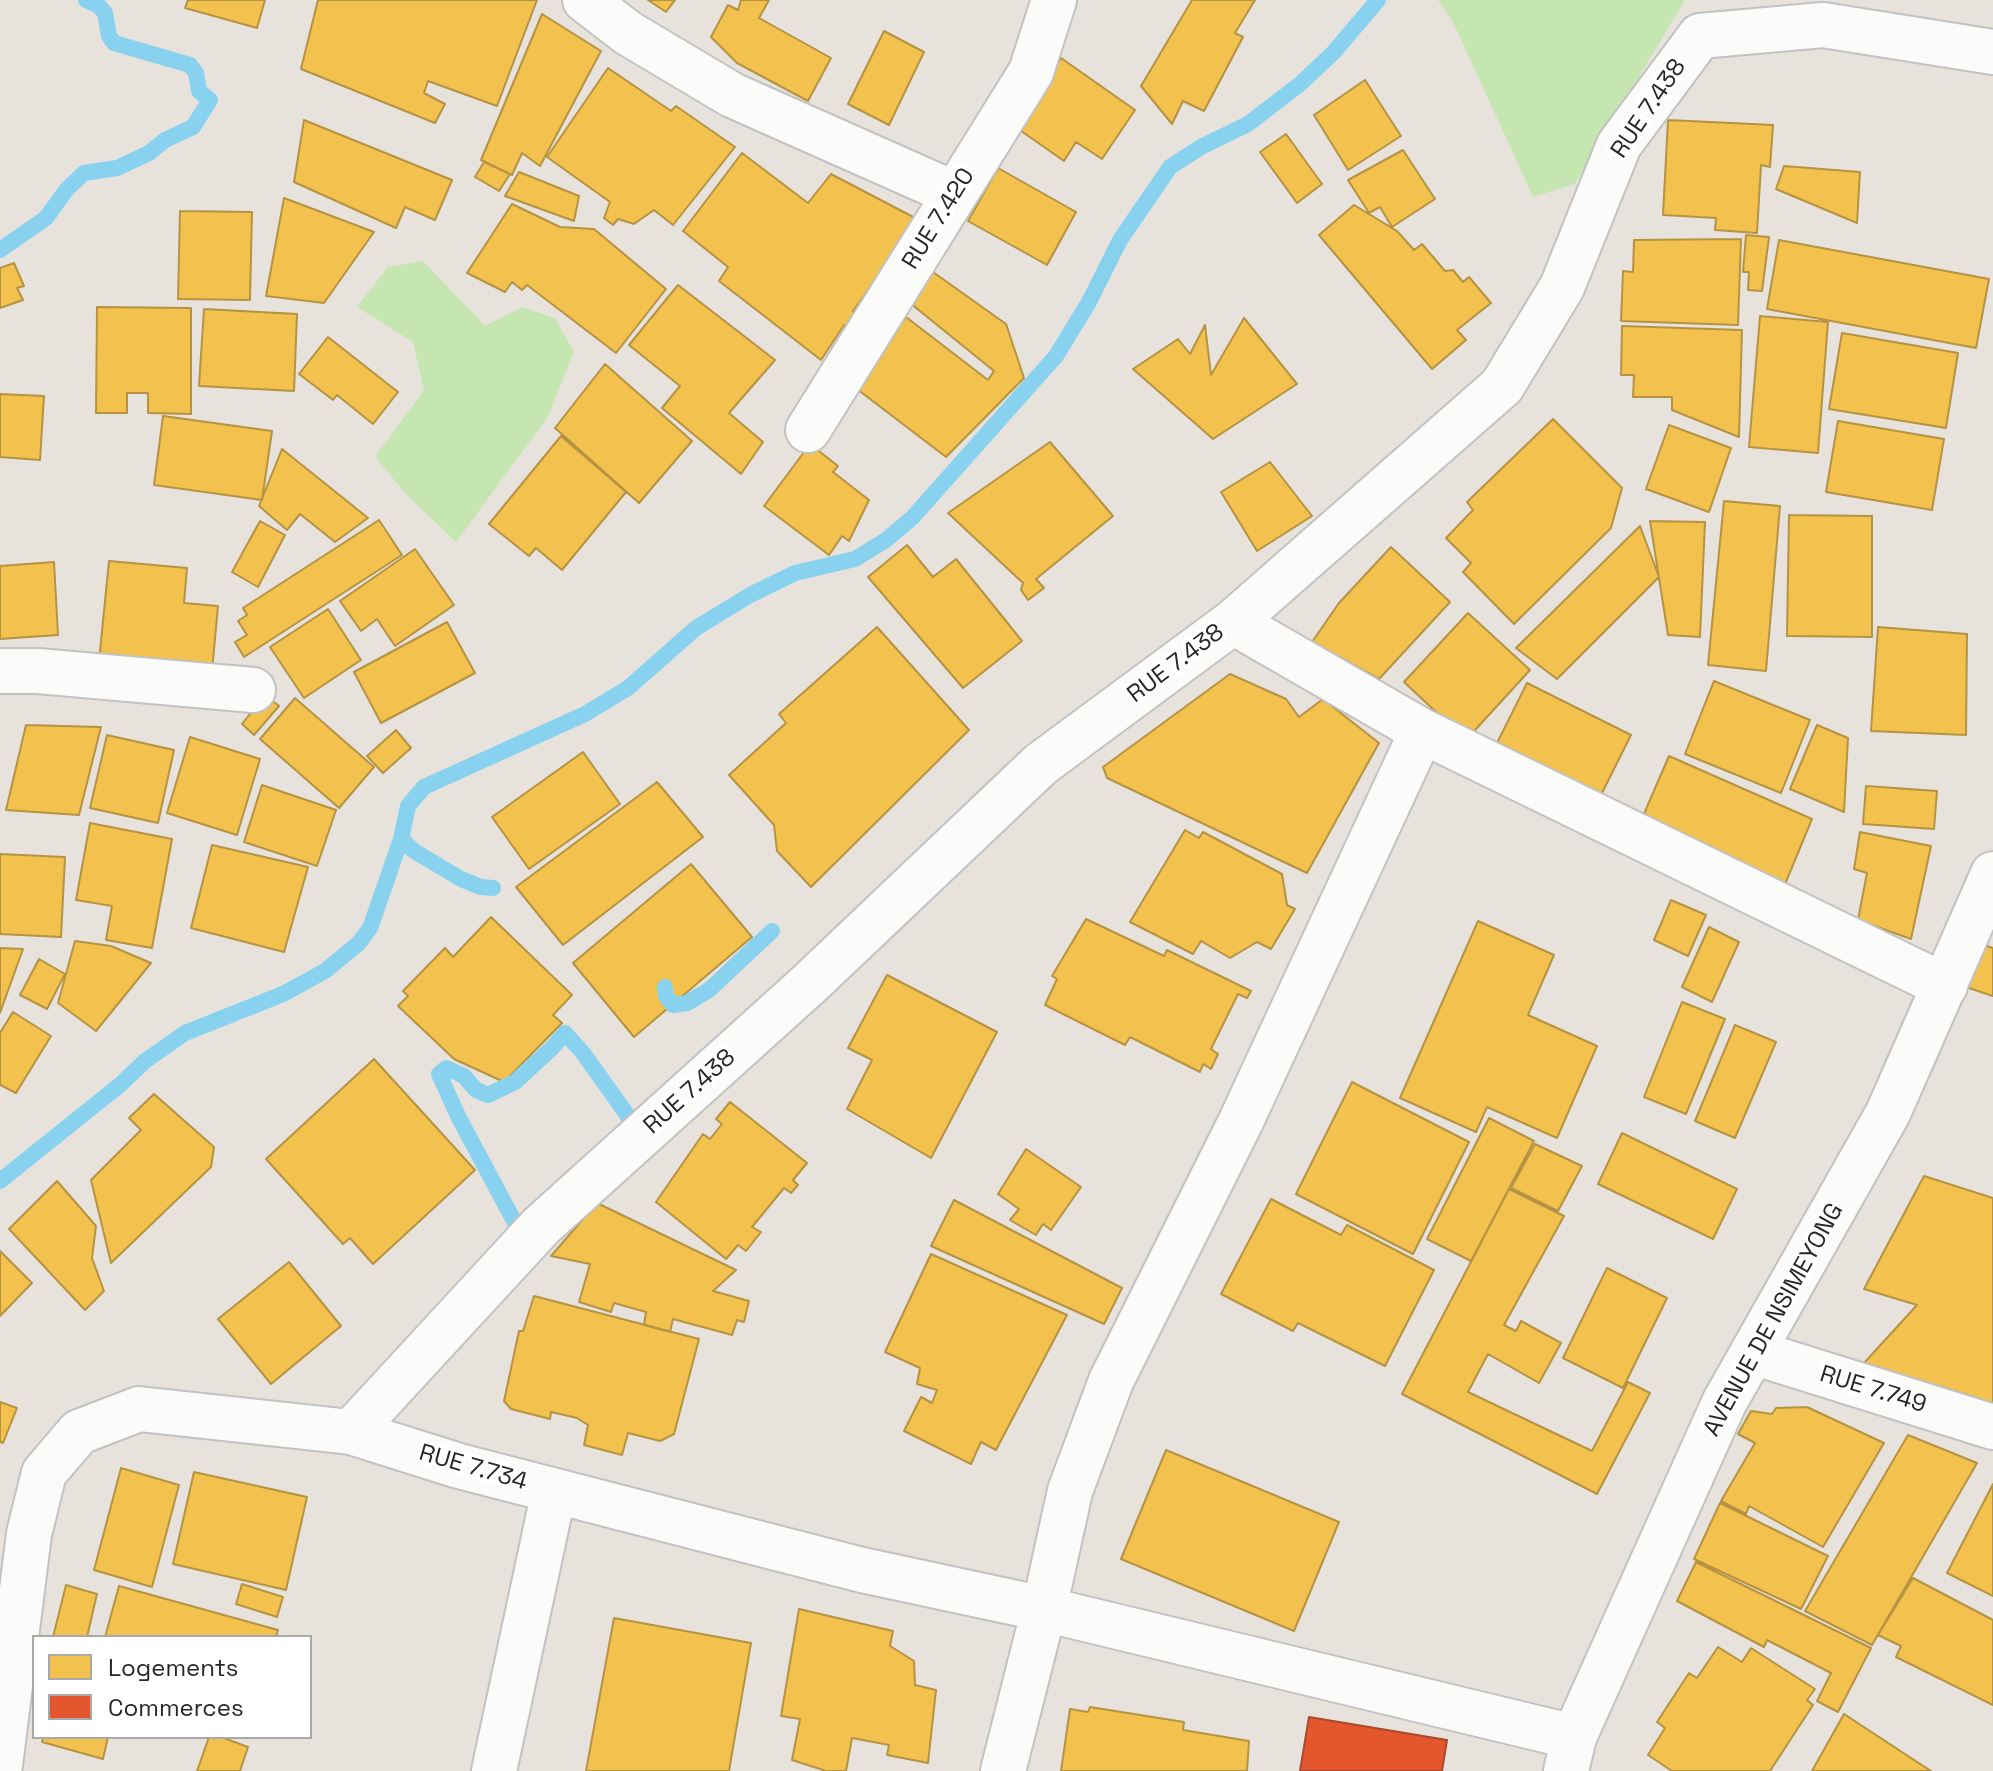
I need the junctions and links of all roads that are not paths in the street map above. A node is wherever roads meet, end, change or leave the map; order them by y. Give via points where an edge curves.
1 (585, 0) edge
2 (1054, 0) edge
3 (1993, 52) edge
4 (955, 194) junction
5 (808, 430) dead end
6 (1233, 622) junction
7 (0, 671) edge
8 (253, 690) dead end
9 (1422, 731) junction
10 (1993, 874) edge
11 (1945, 986) junction
12 (1753, 1352) junction
13 (1993, 1427) edge
14 (351, 1432) junction
15 (554, 1491) junction
16 (1044, 1609) junction
17 (1570, 1754) edge
18 (0, 1765) edge
19 (494, 1771) edge
20 (1003, 1771) edge

1 - 4 street via 628,33 732,95
2 - 4 street, RUE 7.420 via 1031,72
3 - 6 street, RUE 7.438 via 1823,25 1700,36 1619,145 1562,287 1502,386
4 - 5 street, RUE 7.420
6 - 9 street
6 - 14 street, RUE 7.438 via 1041,764 808,985 541,1226
7 - 8 street
9 - 11 street
9 - 16 street via 1241,1121 1111,1381 1070,1491
10 - 11 street, AVENUE DE NSIMEYONG
11 - 12 street, AVENUE DE NSIMEYONG via 1888,1113
12 - 13 street, RUE 7.749
12 - 17 street, AVENUE DE NSIMEYONG via 1724,1403
14 - 15 street, RUE 7.734
14 - 18 street, RUE 7.734 via 139,1409 79,1432 44,1473 29,1534
15 - 16 street, RUE 7.734 via 862,1570
15 - 19 street
16 - 17 street, RUE 7.734
16 - 20 street

